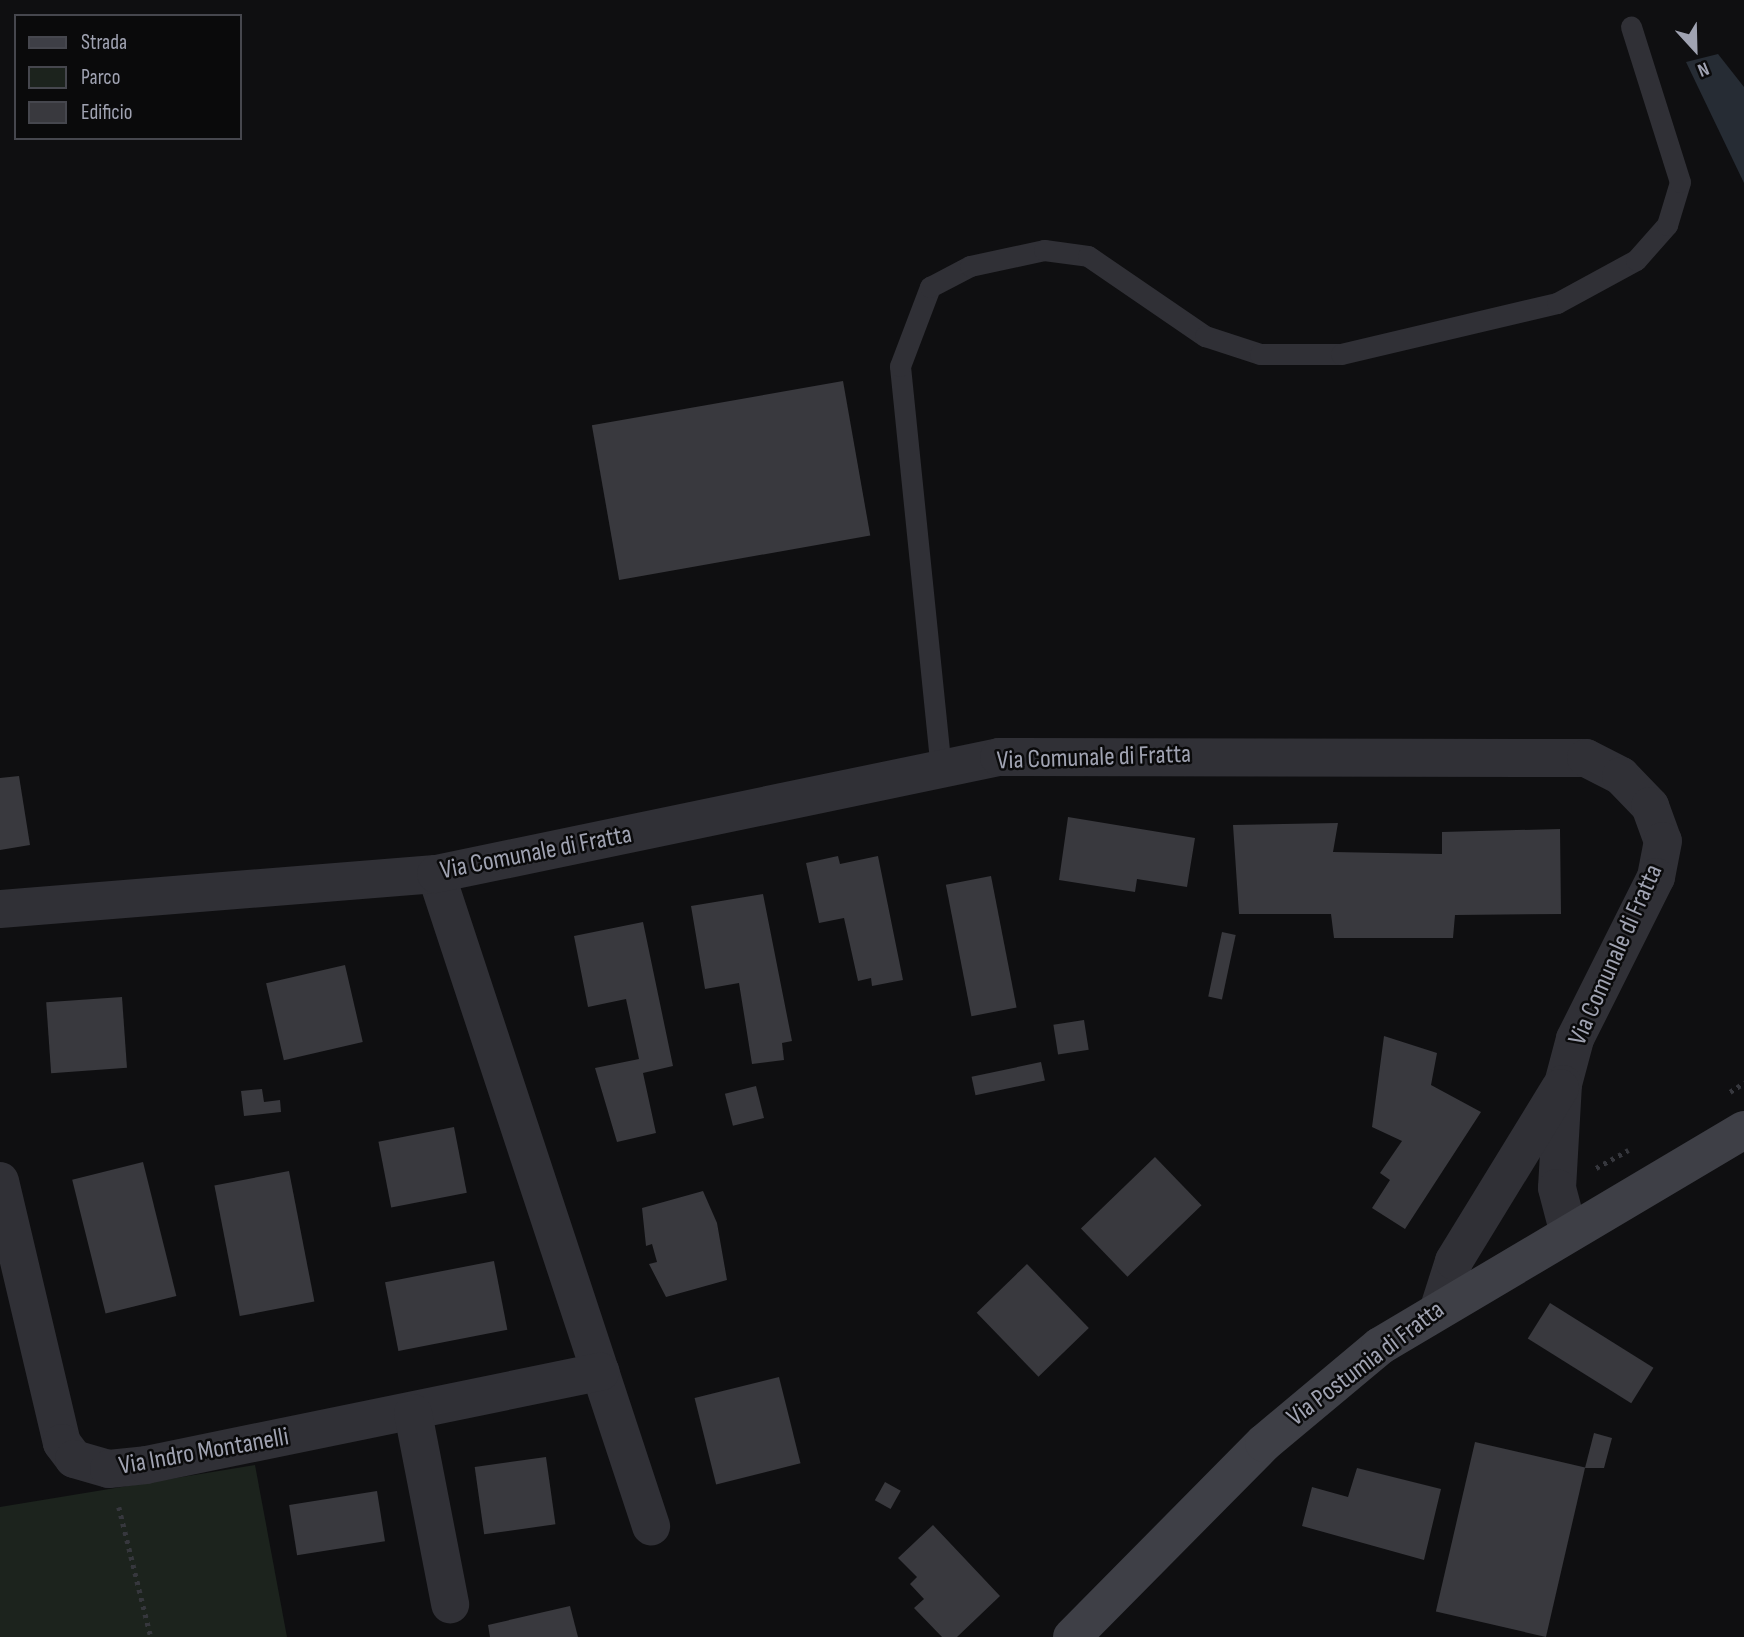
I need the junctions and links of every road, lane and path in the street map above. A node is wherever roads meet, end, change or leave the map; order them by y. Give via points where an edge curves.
1 (1631, 27) dead end
2 (941, 770) junction
3 (436, 874) junction
4 (0, 909) edge
5 (1563, 1084) junction
6 (1744, 1130) edge
7 (0, 1181) edge
8 (1568, 1230) junction
9 (1440, 1305) junction
10 (601, 1372) junction
11 (413, 1413) junction
12 (109, 1469) junction
13 (651, 1526) dead end
14 (450, 1604) dead end
15 (151, 1637) edge
16 (1072, 1637) edge

1 - 2 lane via 1680,182 1667,225 1636,260 1557,303 1341,354 1260,354 1205,336 1088,256 1044,250 970,266 930,287 900,366
2 - 3 street, Via Comunale di Fratta
2 - 5 street, Via Comunale di Fratta via 1048,754 1536,755 1598,764 1621,776 1650,806 1663,841 1656,877 1575,1039
3 - 4 street, Via Comunale di Fratta
3 - 10 street
5 - 8 street, Via Comunale di Fratta via 1557,1188
5 - 9 street via 1454,1262
6 - 8 main road, Via Postumia di Fratta
7 - 12 street, Via Indro Montanelli via 62,1443 74,1460
8 - 9 main road, Via Postumia di Fratta
9 - 16 main road, Via Postumia di Fratta via 1264,1443
10 - 11 street, Via Indro Montanelli
10 - 13 street
11 - 12 street, Via Indro Montanelli
11 - 14 street
12 - 15 path

